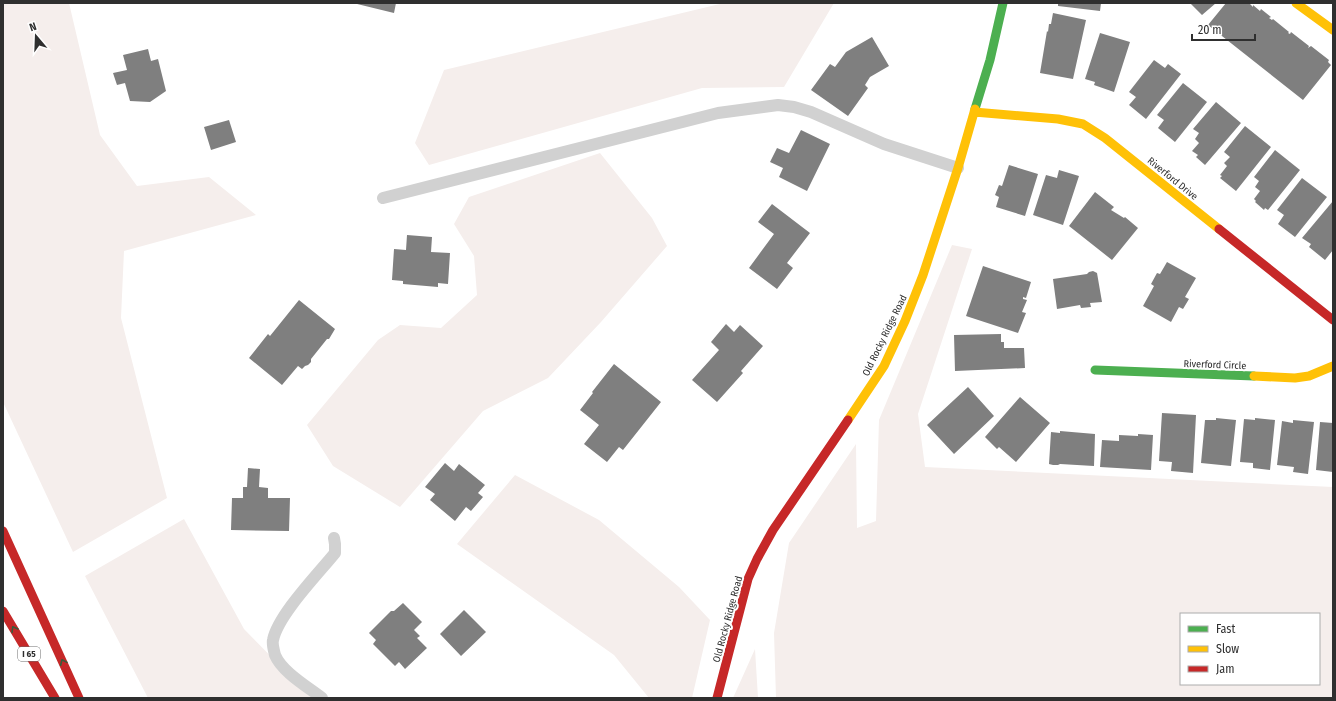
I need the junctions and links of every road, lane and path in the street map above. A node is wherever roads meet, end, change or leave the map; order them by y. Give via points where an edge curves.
1 (1003, 3) edge
2 (1296, 3) edge
3 (1333, 30) edge
4 (974, 112) junction
5 (958, 168) junction
6 (383, 198) dead end
7 (1333, 320) edge
8 (1333, 366) edge
9 (1095, 370) dead end
10 (3, 531) edge
11 (334, 538) dead end
12 (3, 611) edge
13 (55, 698) edge
14 (79, 698) edge
15 (322, 698) edge
16 (717, 698) edge

1 - 4 main road, Old Rocky Ridge Road via 990,60
2 - 3 main road
4 - 5 main road, Old Rocky Ridge Road
4 - 7 main road, Riverford Drive via 1058,119 1083,124 1105,138
5 - 6 lane via 884,144 811,112 778,105 718,113
5 - 16 main road, Old Rocky Ridge Road via 923,275 884,366 772,530 757,558 742,600
8 - 9 main road, Riverford Circle via 1310,376 1296,378
14 -> 10 main road
11 - 15 lane via 335,553 286,613 272,641 276,655 287,670
13 -> 12 main road, I 65

